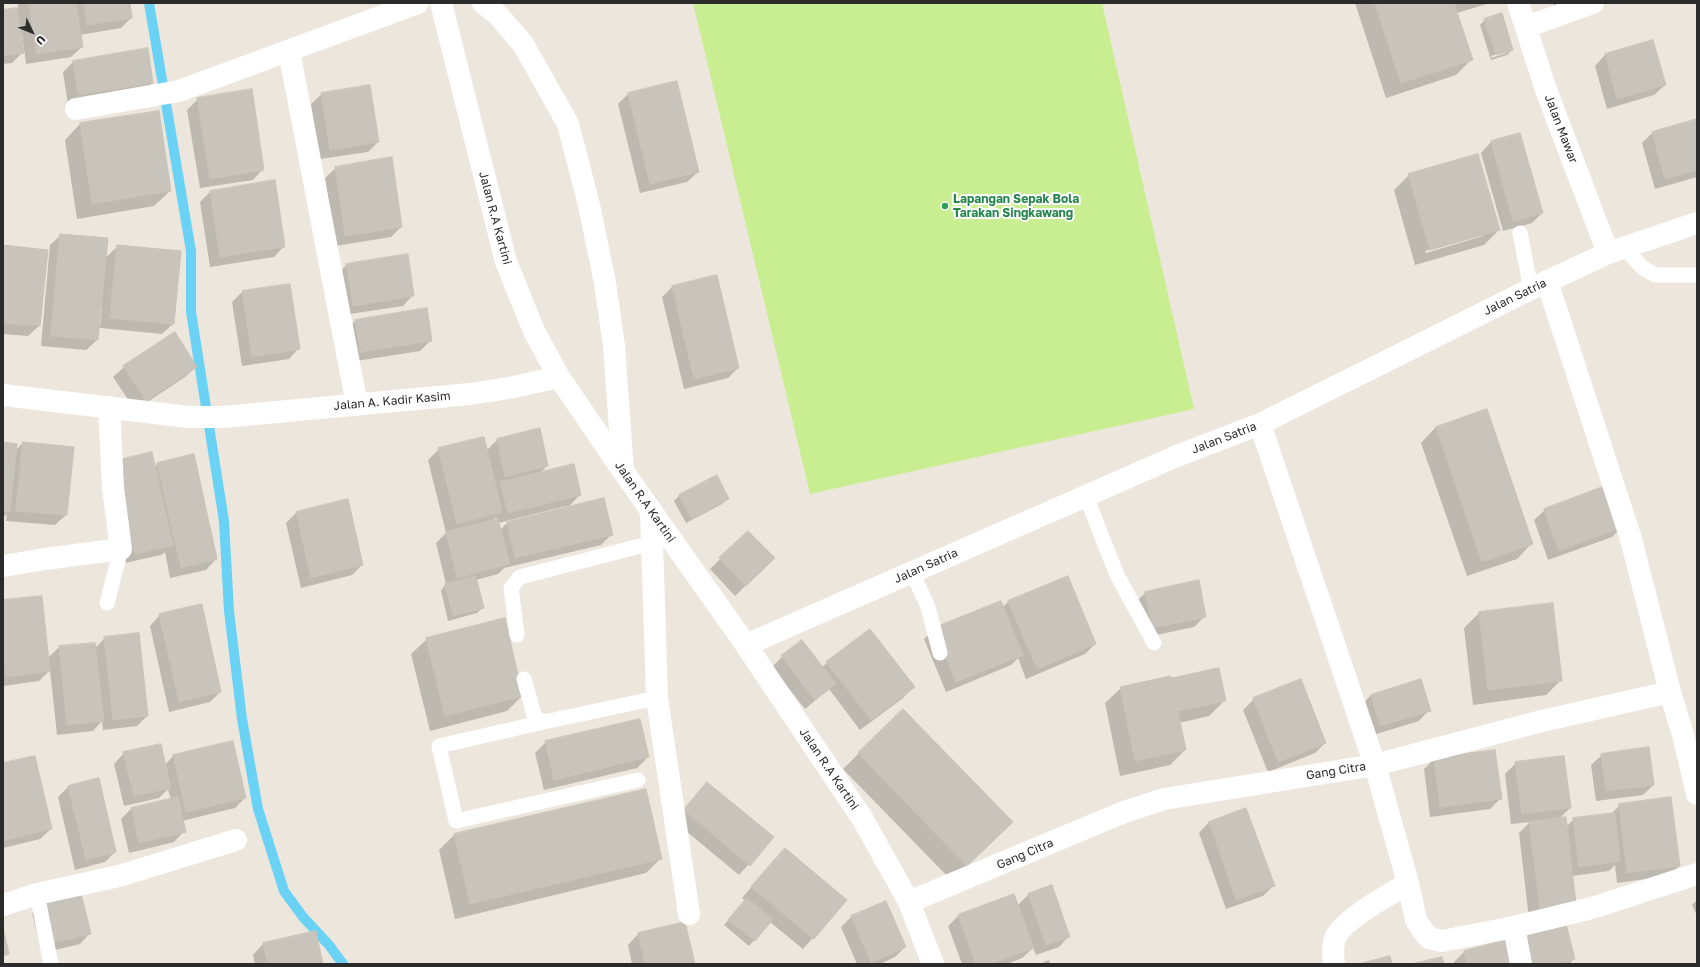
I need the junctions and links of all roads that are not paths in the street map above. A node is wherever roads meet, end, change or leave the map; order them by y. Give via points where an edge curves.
1 (418, 3) edge
2 (441, 3) edge
3 (483, 3) edge
4 (1518, 3) edge
5 (1593, 3) edge
6 (1526, 27) junction
7 (289, 51) junction
8 (76, 109) dead end
9 (1697, 224) edge
10 (1520, 233) dead end
11 (1616, 250) junction
12 (1697, 275) edge
13 (1539, 285) junction
14 (559, 377) junction
15 (3, 395) edge
16 (357, 405) junction
17 (109, 407) junction
18 (1260, 424) junction
19 (623, 471) junction
20 (1086, 496) junction
21 (650, 510) junction
22 (652, 543) junction
23 (121, 549) junction
24 (3, 566) edge
25 (912, 572) junction
26 (106, 603) dead end
27 (516, 636) dead end
28 (1154, 643) dead end
29 (746, 645) junction
30 (940, 653) dead end
31 (524, 679) dead end
32 (1670, 692) junction
33 (656, 698) junction
34 (544, 722) junction
35 (1690, 732) edge
36 (1375, 765) junction
37 (638, 780) dead end
38 (1697, 794) edge
39 (236, 840) dead end
40 (1697, 874) edge
41 (1408, 883) junction
42 (37, 894) junction
43 (909, 902) junction
44 (3, 905) edge
45 (689, 914) dead end
46 (1514, 927) junction
47 (51, 964) edge
48 (933, 964) edge
49 (1334, 964) edge
50 (1521, 964) edge

1 - 7 street
2 - 14 street, Jalan R.A Kartini via 506,262 534,331
3 - 19 street via 498,15 522,44 568,124 589,205 605,283 614,346
4 - 6 street, Jalan Mawar
5 - 6 street
6 - 11 street, Jalan Mawar via 1546,90
7 - 8 street via 179,91
7 - 16 street
9 - 11 street, Jalan Satria
10 - 13 lane
11 - 12 lane via 1655,275
11 - 13 street, Jalan Satria
13 - 18 street, Jalan Satria
13 - 32 street via 1631,539
14 - 16 street, Jalan A. Kadir Kasim via 470,394
14 - 19 street, Jalan R.A Kartini
15 - 17 street
16 - 17 street, Jalan A. Kadir Kasim via 223,417 189,417
17 - 23 street
18 - 20 street, Jalan Satria via 1177,456
18 - 36 street
19 - 21 street, Jalan R.A Kartini
20 - 25 street, Jalan Satria
20 - 28 lane via 1117,575
21 - 22 street
21 - 29 street, Jalan R.A Kartini
22 - 27 lane via 520,577 512,588
22 - 33 street
23 - 24 street
23 - 26 lane
25 - 29 street, Jalan Satria
25 - 30 lane via 928,607
29 - 43 street, Jalan R.A Kartini via 862,818
31 - 34 lane via 535,718
32 - 35 street
32 - 36 street, Gang Citra via 1542,721
33 - 34 lane
33 - 45 street
34 - 37 lane via 439,746 456,820
35 - 38 street
36 - 41 street
36 - 43 street, Gang Citra via 1164,799 1124,812
39 - 42 street via 119,876
40 - 46 street via 1592,908
41 - 46 street via 1416,920 1430,938 1442,940
41 - 49 street via 1348,922 1336,937 1332,954
42 - 44 street
42 - 47 lane
43 - 48 street, Jalan R.A Kartini
46 - 50 street

